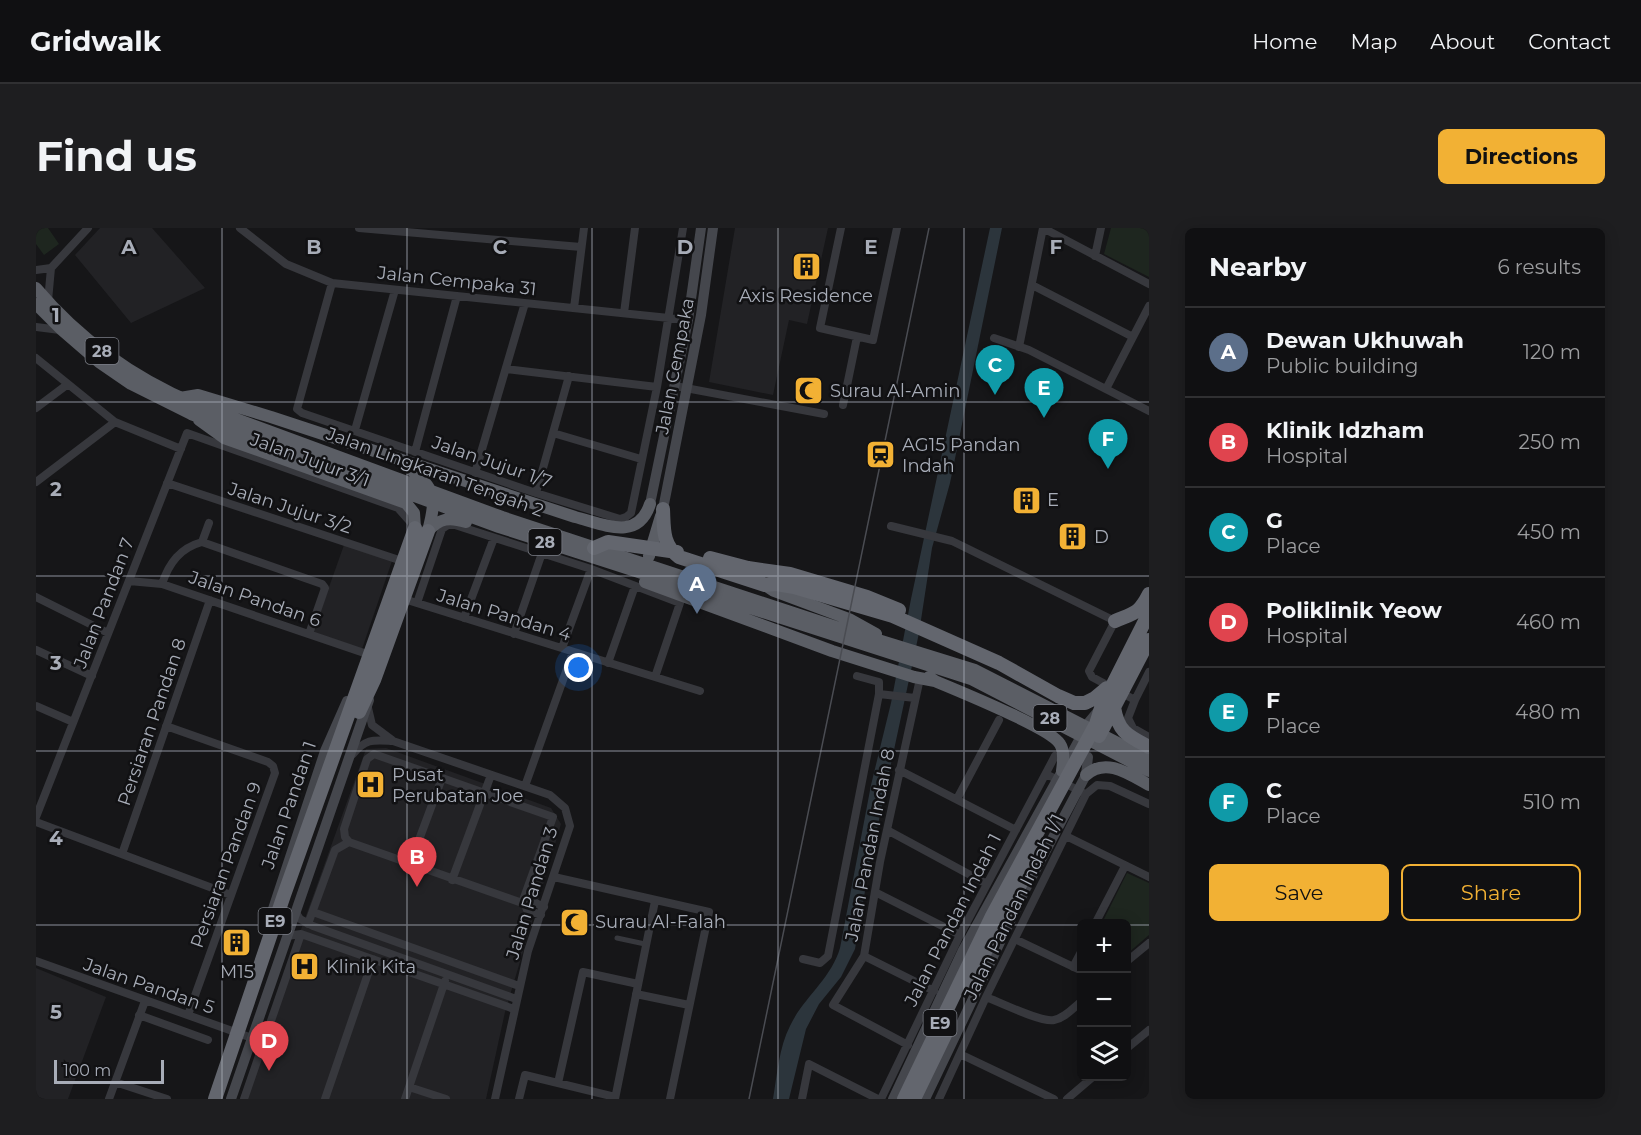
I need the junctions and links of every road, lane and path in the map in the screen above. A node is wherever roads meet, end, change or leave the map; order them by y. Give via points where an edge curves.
1 (88, 228) edge
2 (359, 228) edge
3 (584, 228) edge
4 (635, 228) edge
5 (683, 228) edge
6 (701, 228) edge
7 (713, 228) edge
8 (841, 228) edge
9 (897, 228) edge
10 (1043, 228) edge
11 (1101, 228) edge
12 (244, 229) edge
13 (581, 247) junction
14 (1095, 256) junction
15 (51, 268) junction
16 (36, 270) edge
17 (332, 284) junction
18 (1149, 284) edge
19 (1032, 285) junction
20 (36, 288) edge
21 (395, 290) junction
22 (457, 296) junction
23 (42, 303) edge
24 (525, 303) junction
25 (1149, 306) edge
26 (574, 308) junction
27 (624, 314) junction
28 (670, 318) junction
29 (688, 320) junction
30 (36, 327) edge
31 (62, 330) junction
32 (857, 337) junction
33 (1133, 337) junction
34 (994, 338) dead end
35 (1019, 346) junction
36 (36, 358) edge
37 (506, 369) junction
38 (569, 376) junction
39 (68, 384) junction
40 (675, 386) junction
41 (657, 387) junction
42 (688, 389) junction
43 (1106, 389) junction
44 (180, 398) junction
45 (843, 405) dead end
46 (36, 408) edge
47 (1149, 411) edge
48 (191, 414) junction
49 (824, 414) dead end
50 (115, 422) junction
51 (355, 430) junction
52 (187, 433) joint
53 (553, 433) junction
54 (262, 434) junction
55 (181, 449) junction
56 (416, 452) junction
57 (392, 456) junction
58 (641, 459) junction
59 (475, 473) junction
60 (36, 482) edge
61 (168, 483) junction
62 (536, 493) junction
63 (657, 506) junction
64 (209, 523) dead end
65 (891, 526) dead end
66 (421, 529) junction
67 (494, 538) junction
68 (202, 542) junction
69 (594, 548) junction
70 (542, 553) junction
71 (402, 561) junction
72 (591, 569) junction
73 (620, 572) junction
74 (129, 581) junction
75 (162, 584) junction
76 (635, 586) junction
77 (792, 592) junction
78 (1149, 594) edge
79 (36, 597) edge
80 (210, 600) junction
81 (410, 601) junction
82 (1149, 613) edge
83 (464, 618) junction
84 (1115, 621) junction
85 (931, 628) junction
86 (108, 633) junction
87 (514, 633) junction
88 (309, 634) junction
89 (1149, 640) edge
90 (562, 648) junction
91 (36, 650) edge
92 (894, 650) junction
93 (573, 652) junction
94 (370, 655) junction
95 (608, 663) junction
96 (1149, 672) edge
97 (92, 676) junction
98 (858, 676) dead end
99 (655, 677) junction
100 (367, 679) junction
101 (924, 679) junction
102 (1113, 682) junction
103 (700, 691) dead end
104 (882, 694) junction
105 (912, 697) junction
106 (1135, 700) junction
107 (36, 706) edge
108 (1107, 707) junction
109 (368, 708) junction
110 (999, 720) dead end
111 (74, 722) junction
112 (166, 726) junction
113 (1139, 735) edge
114 (393, 741) junction
115 (1149, 747) edge
116 (1055, 756) dead end
117 (1088, 756) junction
118 (350, 757) junction
119 (1149, 759) edge
120 (899, 770) junction
121 (1062, 771) junction
122 (1149, 771) edge
123 (1046, 774) junction
124 (491, 775) junction
125 (1086, 775) junction
126 (442, 778) junction
127 (1149, 785) edge
128 (525, 786) junction
129 (484, 793) junction
130 (1086, 794) junction
131 (957, 800) junction
132 (1149, 804) edge
133 (36, 819) edge
134 (887, 830) junction
135 (1016, 830) junction
136 (1066, 836) junction
137 (349, 842) junction
138 (1034, 847) junction
139 (122, 854) junction
140 (410, 864) junction
141 (1125, 866) junction
142 (1149, 877) edge
143 (554, 878) junction
144 (452, 880) junction
145 (987, 884) junction
146 (875, 892) junction
147 (231, 895) junction
148 (655, 901) junction
149 (524, 904) junction
150 (542, 911) junction
151 (313, 912) junction
152 (296, 913) junction
153 (1098, 919) edge
154 (268, 922) junction
155 (308, 924) junction
156 (289, 933) junction
157 (301, 934) junction
158 (960, 935) junction
159 (617, 938) dead end
160 (1015, 939) junction
161 (1149, 943) edge
162 (645, 944) junction
163 (980, 949) junction
164 (864, 956) junction
165 (1131, 958) edge
166 (373, 959) junction
167 (803, 959) dead end
168 (1077, 959) edge
169 (36, 961) edge
170 (1073, 967) junction
171 (1077, 969) edge
172 (447, 975) junction
173 (444, 984) junction
174 (638, 984) junction
175 (519, 986) junction
176 (934, 991) junction
177 (636, 994) junction
178 (986, 997) junction
179 (516, 999) junction
180 (145, 1001) junction
181 (689, 1005) junction
182 (1077, 1005) edge
183 (514, 1009) junction
184 (139, 1015) junction
185 (188, 1015) junction
186 (1149, 1030) edge
187 (234, 1031) junction
188 (917, 1037) junction
189 (252, 1038) junction
190 (208, 1040) dead end
191 (908, 1045) junction
192 (1131, 1045) edge
193 (960, 1054) junction
194 (1089, 1081) edge
195 (115, 1082) junction
196 (558, 1083) junction
197 (409, 1087) junction
198 (902, 1096) edge
199 (615, 1098) edge
200 (109, 1099) edge
201 (167, 1099) edge
202 (213, 1099) edge
203 (224, 1099) edge
204 (231, 1099) edge
205 (244, 1099) edge
206 (325, 1099) edge
207 (405, 1099) edge
208 (446, 1099) edge
209 (495, 1099) edge
210 (519, 1099) edge
211 (670, 1099) edge
212 (802, 1099) edge
213 (879, 1099) edge
214 (893, 1099) edge
215 (914, 1099) edge
216 (925, 1099) edge
217 (939, 1099) edge
218 (1054, 1099) edge
219 (1067, 1099) edge

1 - 15 street
2 - 13 street
3 - 13 street
4 - 27 street
5 - 28 street
6 - 29 main road, Jalan Cempaka
7 - 42 main road, Jalan Cempaka
8 - 32 street via 820,328
9 - 32 street via 873,340
10 - 14 street
10 - 19 street
11 - 14 street
12 - 17 street, Jalan Cempaka 31 via 285,264
13 - 26 street
14 - 18 street
15 - 16 street
15 - 23 street
17 - 21 street, Jalan Cempaka 31
17 - 51 street, Jalan Jujur 1/7 via 296,407 302,413
19 - 33 street
19 - 35 street
20 - 23 highway, Jalan Lingkaran Tengah 2 / 28
21 - 22 street, Jalan Cempaka 31
21 - 51 street
22 - 24 street, Jalan Cempaka 31
22 - 56 street
23 - 31 highway, Jalan Lingkaran Tengah 2 / 28
23 - 44 highway, Jalan Lingkaran Tengah 2 / 28 via 98,348
24 - 26 street, Jalan Cempaka 31
24 - 37 street
25 - 33 street
26 - 27 street, Jalan Cempaka 31
27 - 28 street, Jalan Cempaka 31
28 - 29 street, Jalan Cempaka 31
28 - 41 street
29 - 40 main road, Jalan Cempaka
30 - 31 street
31 - 48 highway, Jalan Lingkaran Tengah 2 / 28 via 130,384
32 - 45 street
33 - 43 street
34 - 35 street
35 - 43 street
36 - 39 street
37 - 38 street
37 - 59 street
38 - 41 street
38 - 53 street
39 - 46 street
39 - 50 street
40 - 42 street
40 - 63 main road, Jalan Cempaka
41 - 58 street
42 - 49 street
42 - 63 main road, Jalan Cempaka
43 - 47 street
44 - 54 highway, Jalan Lingkaran Tengah 2 / 28
44 - 57 highway via 198,395
48 - 54 highway, Jalan Lingkaran Tengah 2 / 28
48 - 66 highway via 224,438 406,503
50 - 55 street
50 - 60 street
51 - 56 street, Jalan Jujur 1/7
52 - 55 street, Jalan Pandan 7
52 - 66 street, Jalan Jujur 3/1 via 398,508
53 - 58 street
53 - 62 street
54 - 69 highway, Jalan Lingkaran Tengah 2 / 28
54 - 92 highway, Jalan Lingkaran Tengah 2 / 28 via 499,527
55 - 61 street, Jalan Pandan 7
56 - 59 street, Jalan Jujur 1/7
57 - 63 highway via 616,527 638,524
57 - 66 highway via 420,477 432,494 434,506
58 - 62 street, Jalan Jujur 1/7 via 631,513 620,519
59 - 62 street, Jalan Jujur 1/7
61 - 71 street, Jalan Jujur 3/2
61 - 74 street, Jalan Pandan 7
63 - 73 highway via 651,552 640,565
63 - 77 highway via 669,549 679,557
64 - 68 street
65 - 84 street via 945,538
66 - 71 highway, Jalan Pandan 1 / E9
66 - 73 highway via 453,518
66 - 81 highway, Jalan Pandan 1 / E9
67 - 70 street
67 - 81 street via 455,525 442,529 432,559
67 - 83 street
68 - 75 street via 180,553 169,565
68 - 88 street via 322,584 326,588
69 - 85 highway via 608,542 627,543 790,574 867,597
69 - 92 highway, Jalan Lingkaran Tengah 2 / 28
70 - 72 street
70 - 87 street
71 - 94 highway, Jalan Pandan 1 / E9
72 - 76 street
72 - 90 street
73 - 101 highway via 832,651
74 - 75 street, Jalan Pandan 6
74 - 86 street, Jalan Pandan 7
75 - 80 street, Jalan Pandan 6
76 - 95 street
76 - 99 street via 680,603
77 - 85 highway
77 - 92 highway via 849,619
78 - 84 highway via 1140,610
79 - 86 street
80 - 88 street, Jalan Pandan 6
80 - 112 street, Persiaran Pandan 8
81 - 83 street, Jalan Pandan 4
81 - 100 highway, Jalan Pandan 1 / E9
82 - 102 highway, E9
83 - 87 street, Jalan Pandan 4
84 - 106 street via 1089,671 1092,677
85 - 102 highway via 1074,703 1095,698
86 - 97 street, Jalan Pandan 7
87 - 90 street, Jalan Pandan 4
88 - 94 street, Jalan Pandan 6
89 - 108 highway, E9
90 - 93 street, Jalan Pandan 4
91 - 97 street
92 - 101 highway
92 - 119 highway, Jalan Lingkaran Tengah 2 / 28 via 975,670
92 - 122 highway, Jalan Lingkaran Tengah 2 / 28 via 1012,698
93 - 95 street, Jalan Pandan 4
93 - 128 street
94 - 100 highway, Jalan Pandan 1 / E9
95 - 99 street, Jalan Pandan 4
96 - 106 street
97 - 111 street, Jalan Pandan 7
98 - 104 street via 879,682
99 - 103 street, Jalan Pandan 4
100 - 109 main road, Jalan Pandan 1
100 - 154 main road, Jalan Pandan 1 via 348,699 325,751
100 - 202 highway, E9 via 284,895
100 - 203 highway, E9
101 - 105 street, Jalan Pandan Indah 8
101 - 121 highway via 986,702 1057,740 1063,754
102 - 108 highway, E9
104 - 105 street
104 - 167 street via 828,956 819,963
105 - 120 street, Jalan Pandan Indah 8
106 - 113 street via 1128,718
107 - 111 street
108 - 113 highway via 1121,729
108 - 117 highway, E9
108 - 121 main road via 1089,722
108 - 138 highway, E9
109 - 114 street, Jalan Pandan 3 via 372,725
109 - 118 main road, Jalan Pandan 1
110 - 131 street
111 - 133 street, Jalan Pandan 7
112 - 139 street, Persiaran Pandan 8
112 - 147 street, Persiaran Pandan 9 via 273,766 275,773
113 - 115 highway
114 - 118 street, Jalan Pandan 3 via 362,743
114 - 124 street, Jalan Pandan 3
116 - 123 street, Jalan Pandan Indah 1
117 - 125 main road
117 - 138 highway, E9
118 - 152 main road, Jalan Pandan 1
120 - 131 street
120 - 134 street, Jalan Pandan Indah 8
121 - 138 main road
123 - 130 street
123 - 135 street, Jalan Pandan Indah 1
124 - 128 street, Jalan Pandan 3
124 - 129 street
125 - 127 highway via 1102,766 1130,774
125 - 138 main road
126 - 129 street
126 - 137 street via 374,753 370,755 344,829
126 - 140 street
128 - 143 street, Jalan Pandan 3 via 550,795 565,808 569,818
129 - 144 street
129 - 149 street via 553,817
130 - 132 street via 1097,785 1110,786
130 - 136 street, Jalan Pandan Indah 1/1
131 - 135 street
133 - 139 street
134 - 145 street
134 - 146 street, Jalan Pandan Indah 8
135 - 145 street, Jalan Pandan Indah 1
136 - 141 street
136 - 160 street, Jalan Pandan Indah 1/1
137 - 140 street
137 - 151 street via 335,850
138 - 163 highway, E9
138 - 188 main road via 962,952
138 - 216 main road via 1004,931
139 - 147 street
140 - 144 street
141 - 142 street
141 - 153 street
143 - 148 street
143 - 150 street, Jalan Pandan 3
144 - 149 street
145 - 158 street, Jalan Pandan Indah 1
146 - 158 street
146 - 164 street, Jalan Pandan Indah 8
147 - 185 street, Persiaran Pandan 9
148 - 162 street
148 - 181 street via 709,912
149 - 150 street via 531,901
150 - 175 street, Jalan Pandan 3
151 - 155 street
151 - 175 street
152 - 155 street
152 - 156 main road, Jalan Pandan 1
154 - 156 main road
154 - 187 main road, Jalan Pandan 1
155 - 172 street
156 - 157 street
156 - 189 main road, Jalan Pandan 1
157 - 166 street
157 - 205 street
158 - 176 street, Jalan Pandan Indah 1
159 - 162 street
160 - 170 street
160 - 178 street, Jalan Pandan Indah 1/1
161 - 165 street
162 - 174 street
163 - 198 highway, E9
163 - 215 highway, E9
164 - 176 street
164 - 191 street, Jalan Pandan Indah 8 via 833,1005
166 - 173 street
166 - 206 street
168 - 170 street
169 - 180 street, Jalan Pandan 5
170 - 171 street
172 - 173 street
172 - 179 street
173 - 183 street
173 - 197 street
174 - 177 street
174 - 196 street via 583,972
175 - 179 street, Jalan Pandan 3
176 - 188 street, Jalan Pandan Indah 1
177 - 181 street
177 - 199 street
178 - 182 street via 1051,1021
178 - 193 street, Jalan Pandan Indah 1/1
179 - 183 street, Jalan Pandan 3
180 - 184 street
180 - 185 street, Jalan Pandan 5
181 - 211 street
183 - 209 street, Jalan Pandan 3
184 - 190 street
184 - 195 street
185 - 187 street, Jalan Pandan 5
186 - 192 street
187 - 189 street, Jalan Pandan 5
187 - 202 main road, Jalan Pandan 1
188 - 191 street, Jalan Pandan Indah 1
188 - 198 main road
189 - 204 main road, Jalan Pandan 1
191 - 213 street, Jalan Pandan Indah 1
193 - 217 street, Jalan Pandan Indah 1/1
193 - 218 street
194 - 219 street
195 - 200 street
195 - 201 street
196 - 199 street
196 - 210 street via 525,1075
197 - 207 street
197 - 208 street
198 - 214 main road
212 - 213 street via 809,1064

